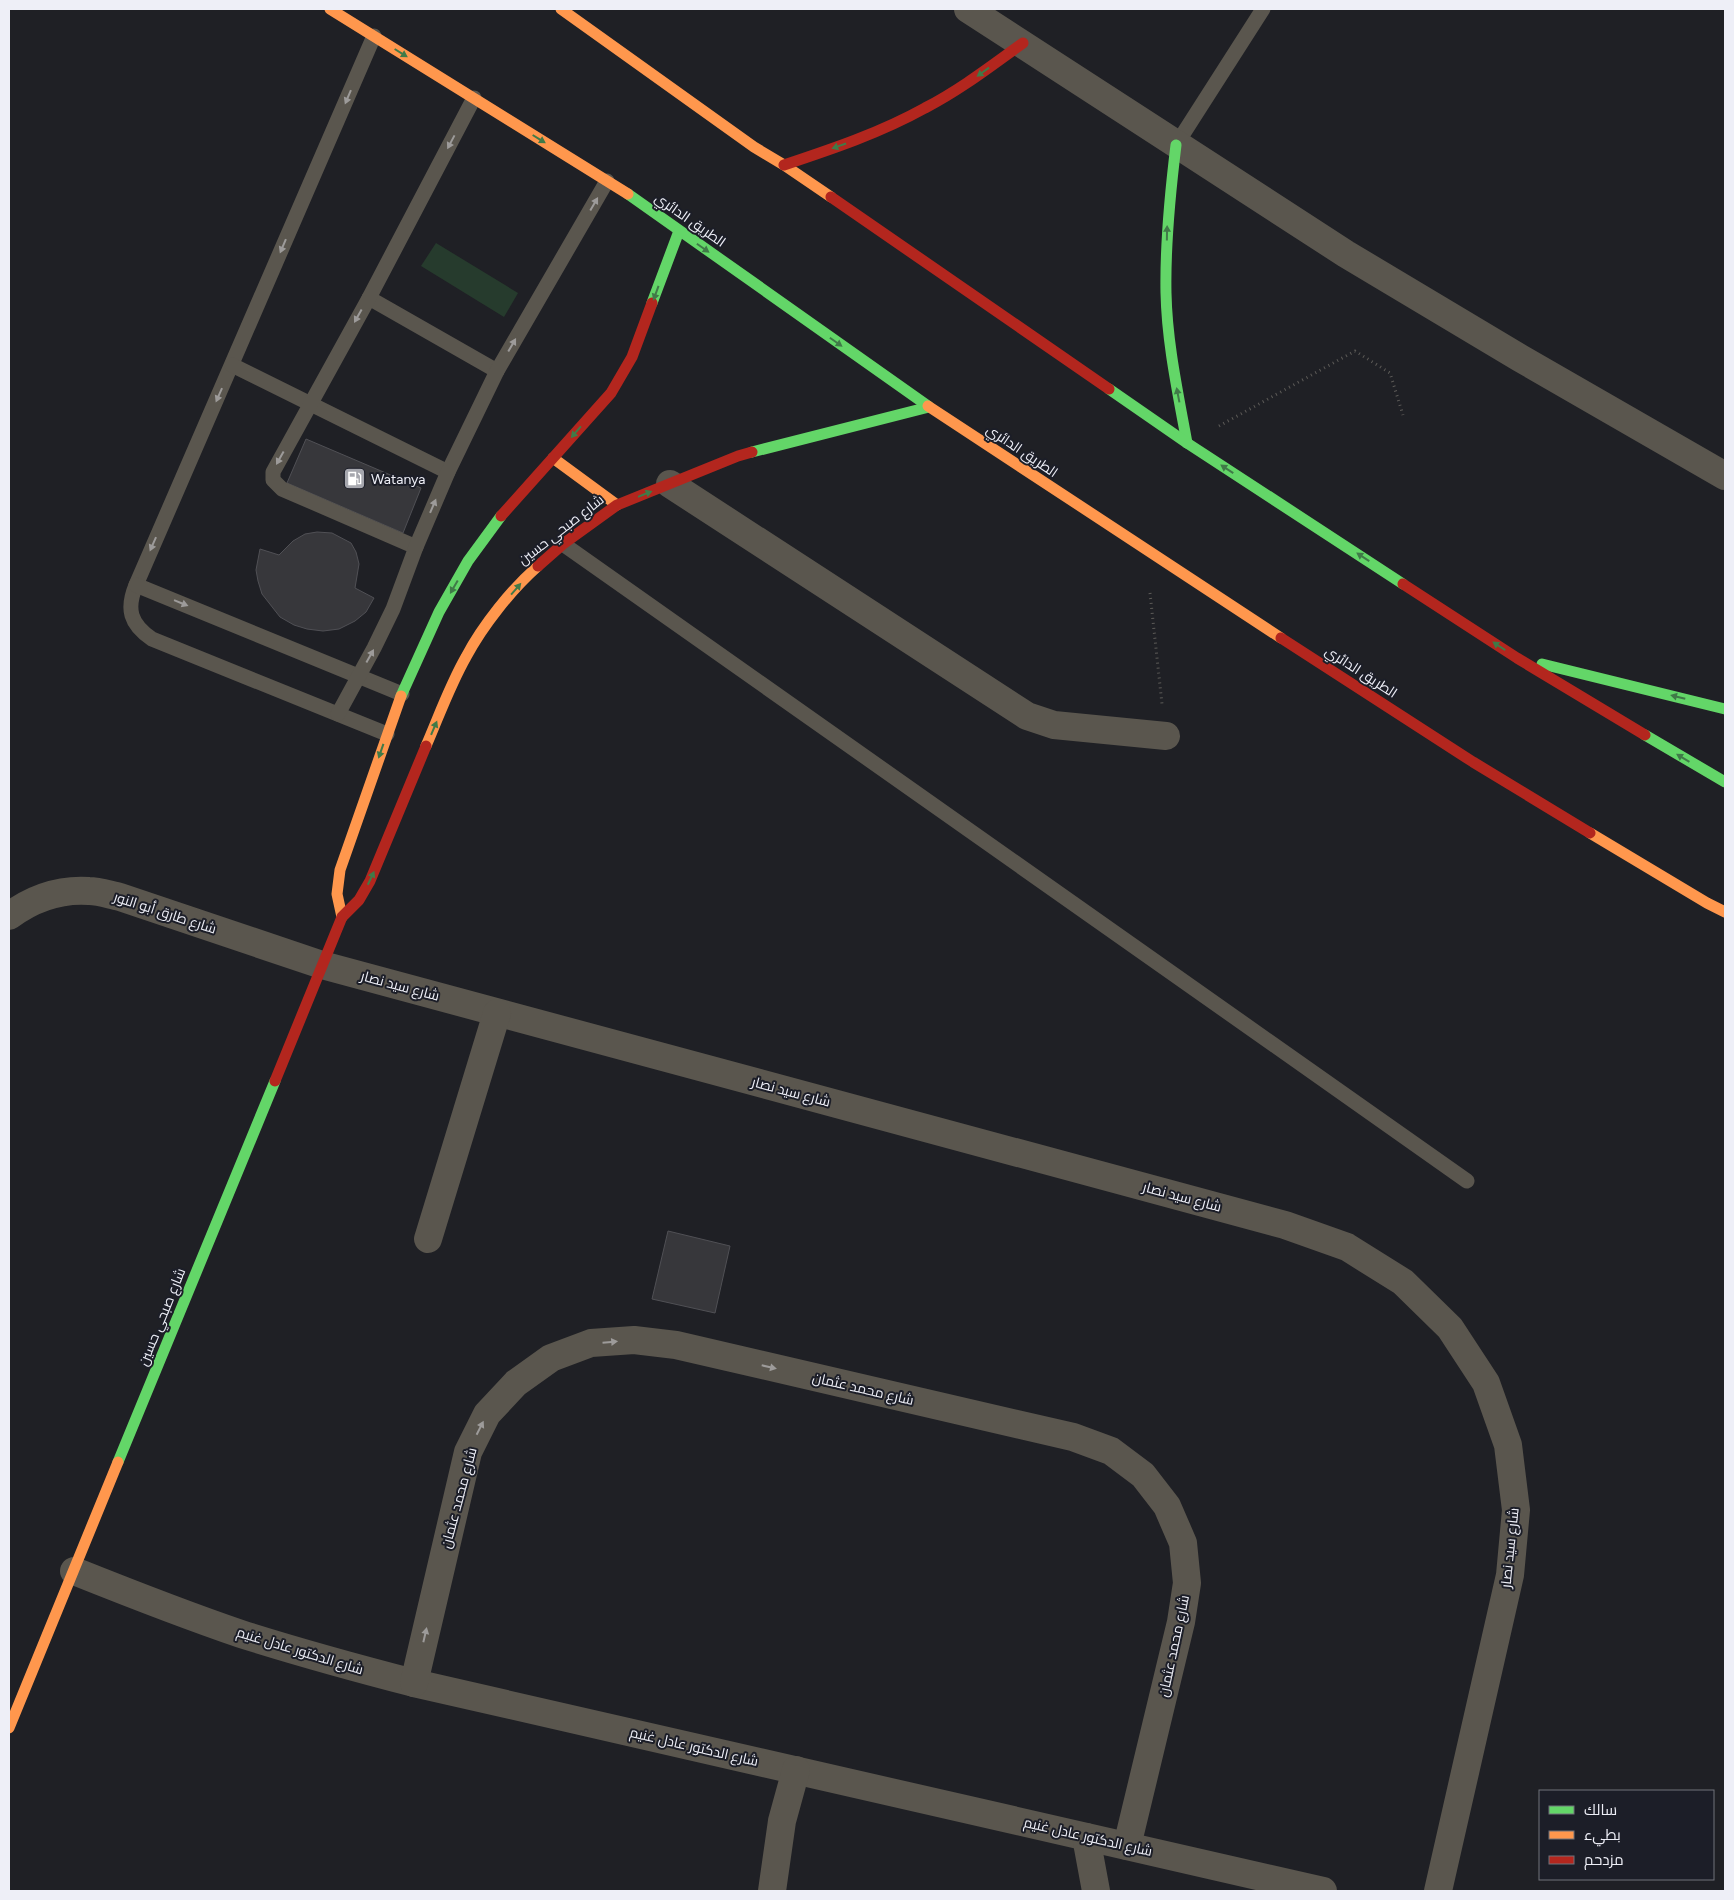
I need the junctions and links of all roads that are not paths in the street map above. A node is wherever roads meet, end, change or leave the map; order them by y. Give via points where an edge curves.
1 (330, 9) edge
2 (561, 9) edge
3 (968, 9) edge
4 (1263, 9) edge
5 (374, 36) junction
6 (1022, 43) junction
7 (474, 98) junction
8 (1176, 145) junction
9 (784, 166) junction
10 (607, 181) junction
11 (679, 231) junction
12 (369, 298) junction
13 (232, 365) junction
14 (497, 371) junction
15 (309, 404) junction
16 (929, 408) junction
17 (1187, 443) junction
18 (553, 458) junction
19 (448, 472) junction
20 (1725, 476) edge
21 (670, 484) junction
22 (617, 505) junction
23 (563, 544) junction
24 (416, 547) junction
25 (136, 585) junction
26 (1517, 658) junction
27 (359, 676) junction
28 (402, 694) junction
29 (1725, 709) edge
30 (338, 714) junction
31 (388, 734) junction
32 (1166, 736) road end
33 (1725, 782) edge
34 (1707, 904) junction
35 (1725, 912) edge
36 (9, 916) edge
37 (342, 916) junction
38 (1725, 917) edge
39 (322, 965) junction
40 (497, 1013) junction
41 (1467, 1181) dead end
42 (428, 1239) dead end
43 (74, 1571) junction
44 (414, 1683) junction
45 (9, 1728) edge
46 (796, 1770) junction
47 (1086, 1837) junction
48 (1128, 1846) junction
49 (772, 1891) edge
50 (1096, 1891) edge
51 (1323, 1891) edge
52 (1438, 1891) edge

1 - 5 main road, الطريق الدائري
2 - 9 main road
3 - 6 street
4 - 8 lane
5 -> 7 main road, الطريق الدائري
5 -> 13 lane
6 - 8 street
6 -> 9 main road via 968,83 909,117 848,144
7 -> 10 main road, الطريق الدائري
7 -> 12 lane
17 -> 8 main road via 1173,369 1166,294 1167,220
8 - 20 street via 1363,264
9 - 17 main road
10 - 11 main road, الطريق الدائري
14 -> 10 lane
11 -> 16 main road, الطريق الدائري
11 -> 18 main road via 623,375
12 - 14 lane
12 -> 15 lane
13 - 15 lane
13 -> 25 lane
14 - 19 lane
15 - 19 lane
15 -> 24 lane via 274,468 272,476 276,484
16 - 21 main road, شارع صبحي حسين via 738,456
16 - 34 main road, الطريق الدائري via 1473,762
26 -> 17 main road
18 - 22 main road
18 -> 28 main road via 502,514 468,562 439,612
24 -> 19 lane
22 -> 21 main road, شارع صبحي حسين
21 - 32 street via 1027,716 1054,725
22 - 23 main road, شارع صبحي حسين
37 -> 23 main road, شارع صبحي حسين via 359,900 370,881 466,656 526,577
23 - 41 lane
27 -> 24 lane via 390,615
25 -> 27 lane
25 - 30 lane via 130,609 141,632
29 -> 26 main road
33 -> 26 main road
27 - 28 lane
27 - 30 lane
28 - 31 main road
30 - 31 lane
31 -> 37 main road via 338,879 337,904
34 - 35 main road, الطريق الدائري
34 - 38 main road, الطريق الدائري
36 - 39 street, شارع طارق أبو النور via 27,903 58,893 90,891 120,897
37 - 39 main road, شارع صبحي حسين
39 - 40 street, شارع سيد نصار
39 - 43 main road, شارع صبحي حسين
40 - 42 street
40 - 52 street, شارع سيد نصار via 1285,1225 1348,1247 1403,1282 1450,1328 1486,1383 1508,1445 1516,1510 1510,1575
43 - 44 street, شارع الدكتور عادل غنيم via 242,1634
43 - 45 main road, شارع صبحي حسين
44 - 46 street, شارع الدكتور عادل غنيم
44 -> 48 street, شارع محمد عثمان via 468,1452 488,1414 516,1382 551,1358 591,1343 634,1340 695,1350 1073,1437 1111,1451 1143,1475 1167,1506 1183,1543 1187,1583 1181,1622
46 - 47 street, شارع الدكتور عادل غنيم
46 - 49 street via 782,1821
47 - 48 street, شارع الدكتور عادل غنيم
47 - 50 street
48 - 51 street, شارع الدكتور عادل غنيم

